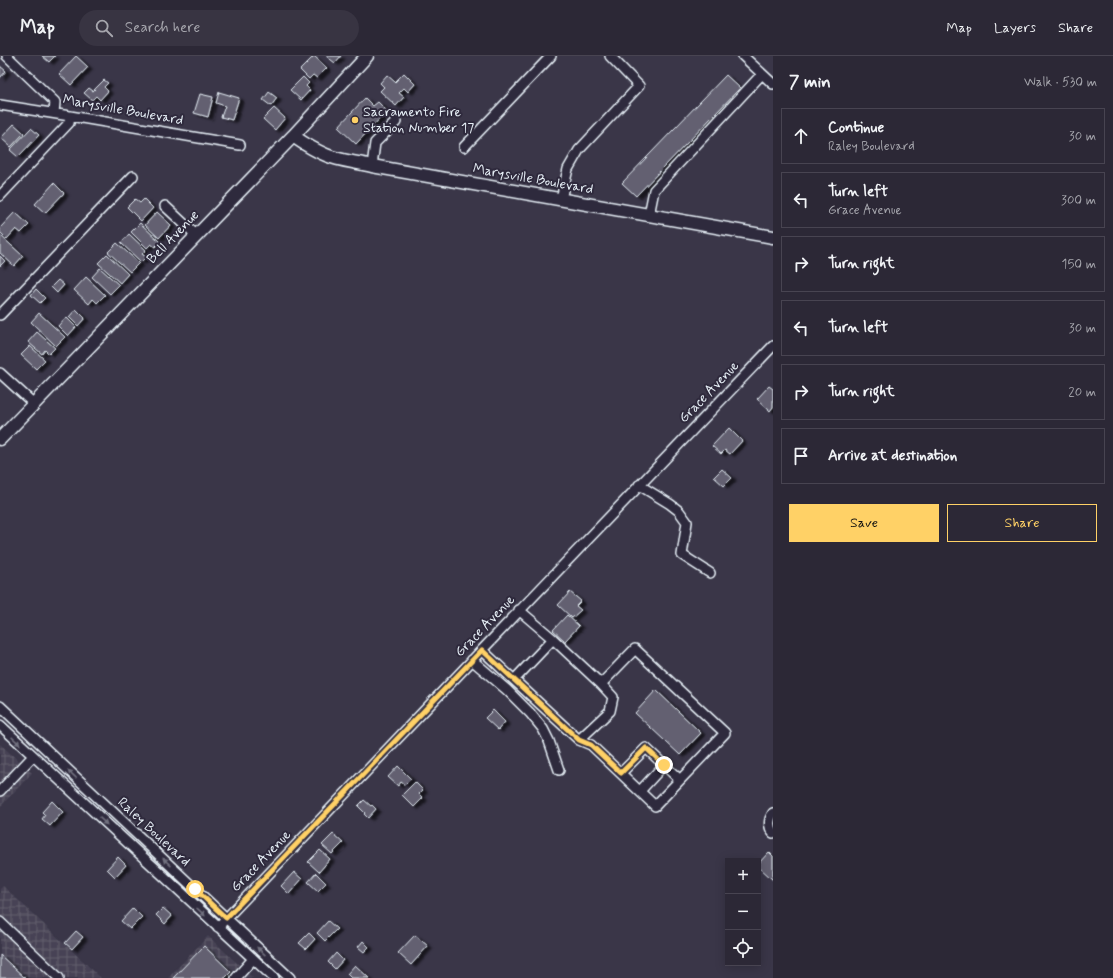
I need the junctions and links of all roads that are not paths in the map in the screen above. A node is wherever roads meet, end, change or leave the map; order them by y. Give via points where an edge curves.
1 (7, 56) edge
2 (368, 56) edge
3 (551, 56) edge
4 (610, 56) edge
5 (743, 56) edge
6 (762, 74) junction
7 (773, 84) edge
8 (0, 105) edge
9 (54, 113) junction
10 (70, 116) junction
11 (396, 122) dead end
12 (293, 136) junction
13 (240, 145) dead end
14 (464, 147) dead end
15 (372, 166) junction
16 (133, 176) dead end
17 (0, 196) edge
18 (561, 199) junction
19 (165, 206) dead end
20 (649, 215) junction
21 (196, 235) junction
22 (773, 237) edge
23 (0, 315) edge
24 (773, 346) edge
25 (0, 373) edge
26 (34, 404) junction
27 (0, 439) edge
28 (640, 485) junction
29 (710, 573) dead end
30 (519, 610) junction
31 (553, 639) junction
32 (482, 650) junction
33 (472, 660) junction
34 (514, 680) junction
35 (601, 684) junction
36 (0, 706) edge
37 (0, 725) edge
38 (579, 740) junction
39 (33, 756) junction
40 (664, 765) junction
41 (559, 770) dead end
42 (621, 773) junction
43 (680, 780) junction
44 (0, 791) edge
45 (640, 791) junction
46 (773, 813) edge
47 (773, 833) edge
48 (226, 918) junction
49 (0, 922) edge
50 (218, 927) junction
51 (253, 959) junction
52 (59, 978) edge
53 (236, 978) edge
54 (274, 978) edge
55 (290, 978) edge

1 - 9 street via 55,102
2 - 12 main road, Bell Avenue
3 - 14 street
4 - 18 street via 639,86 579,150 568,169
5 - 6 street
6 - 7 street
6 - 20 street via 654,190
8 - 9 street, Marysville Boulevard
9 - 10 street, Marysville Boulevard
10 - 13 street, Marysville Boulevard
10 - 17 street via 69,123
11 - 15 street via 375,143
12 - 15 main road, Marysville Boulevard via 327,156
12 - 21 main road, Bell Avenue
15 - 18 main road, Marysville Boulevard
16 - 23 street
18 - 20 main road, Marysville Boulevard
19 - 21 street
20 - 22 main road, Marysville Boulevard
21 - 26 main road, Bell Avenue
24 - 28 street, Grace Avenue
25 - 26 street
26 - 27 main road, Bell Avenue
28 - 29 street via 679,511 687,522 682,555
28 - 30 street, Grace Avenue
30 - 31 street
30 - 32 street, Grace Avenue
31 - 34 street
31 - 35 street
32 - 33 street, Grace Avenue
32 - 34 street
33 - 41 street via 521,704 543,729
33 - 48 street, Grace Avenue
34 - 38 street
35 - 38 street via 613,697 610,711
35 - 43 street via 635,649 725,733
48 -> 36 street, Raley Boulevard
37 -> 39 street, Raley Boulevard
38 - 42 street via 591,745
39 - 44 street
39 -> 50 street, Raley Boulevard
40 - 42 street via 646,748
40 - 43 street
40 - 45 street
42 - 45 street
43 - 45 street via 655,806
46 - 47 street via 770,818
48 - 50 street, Grace Avenue
55 -> 48 street, Raley Boulevard
49 - 52 street
50 - 51 street, Raley Boulevard
51 - 53 street
51 - 54 street, Raley Boulevard

